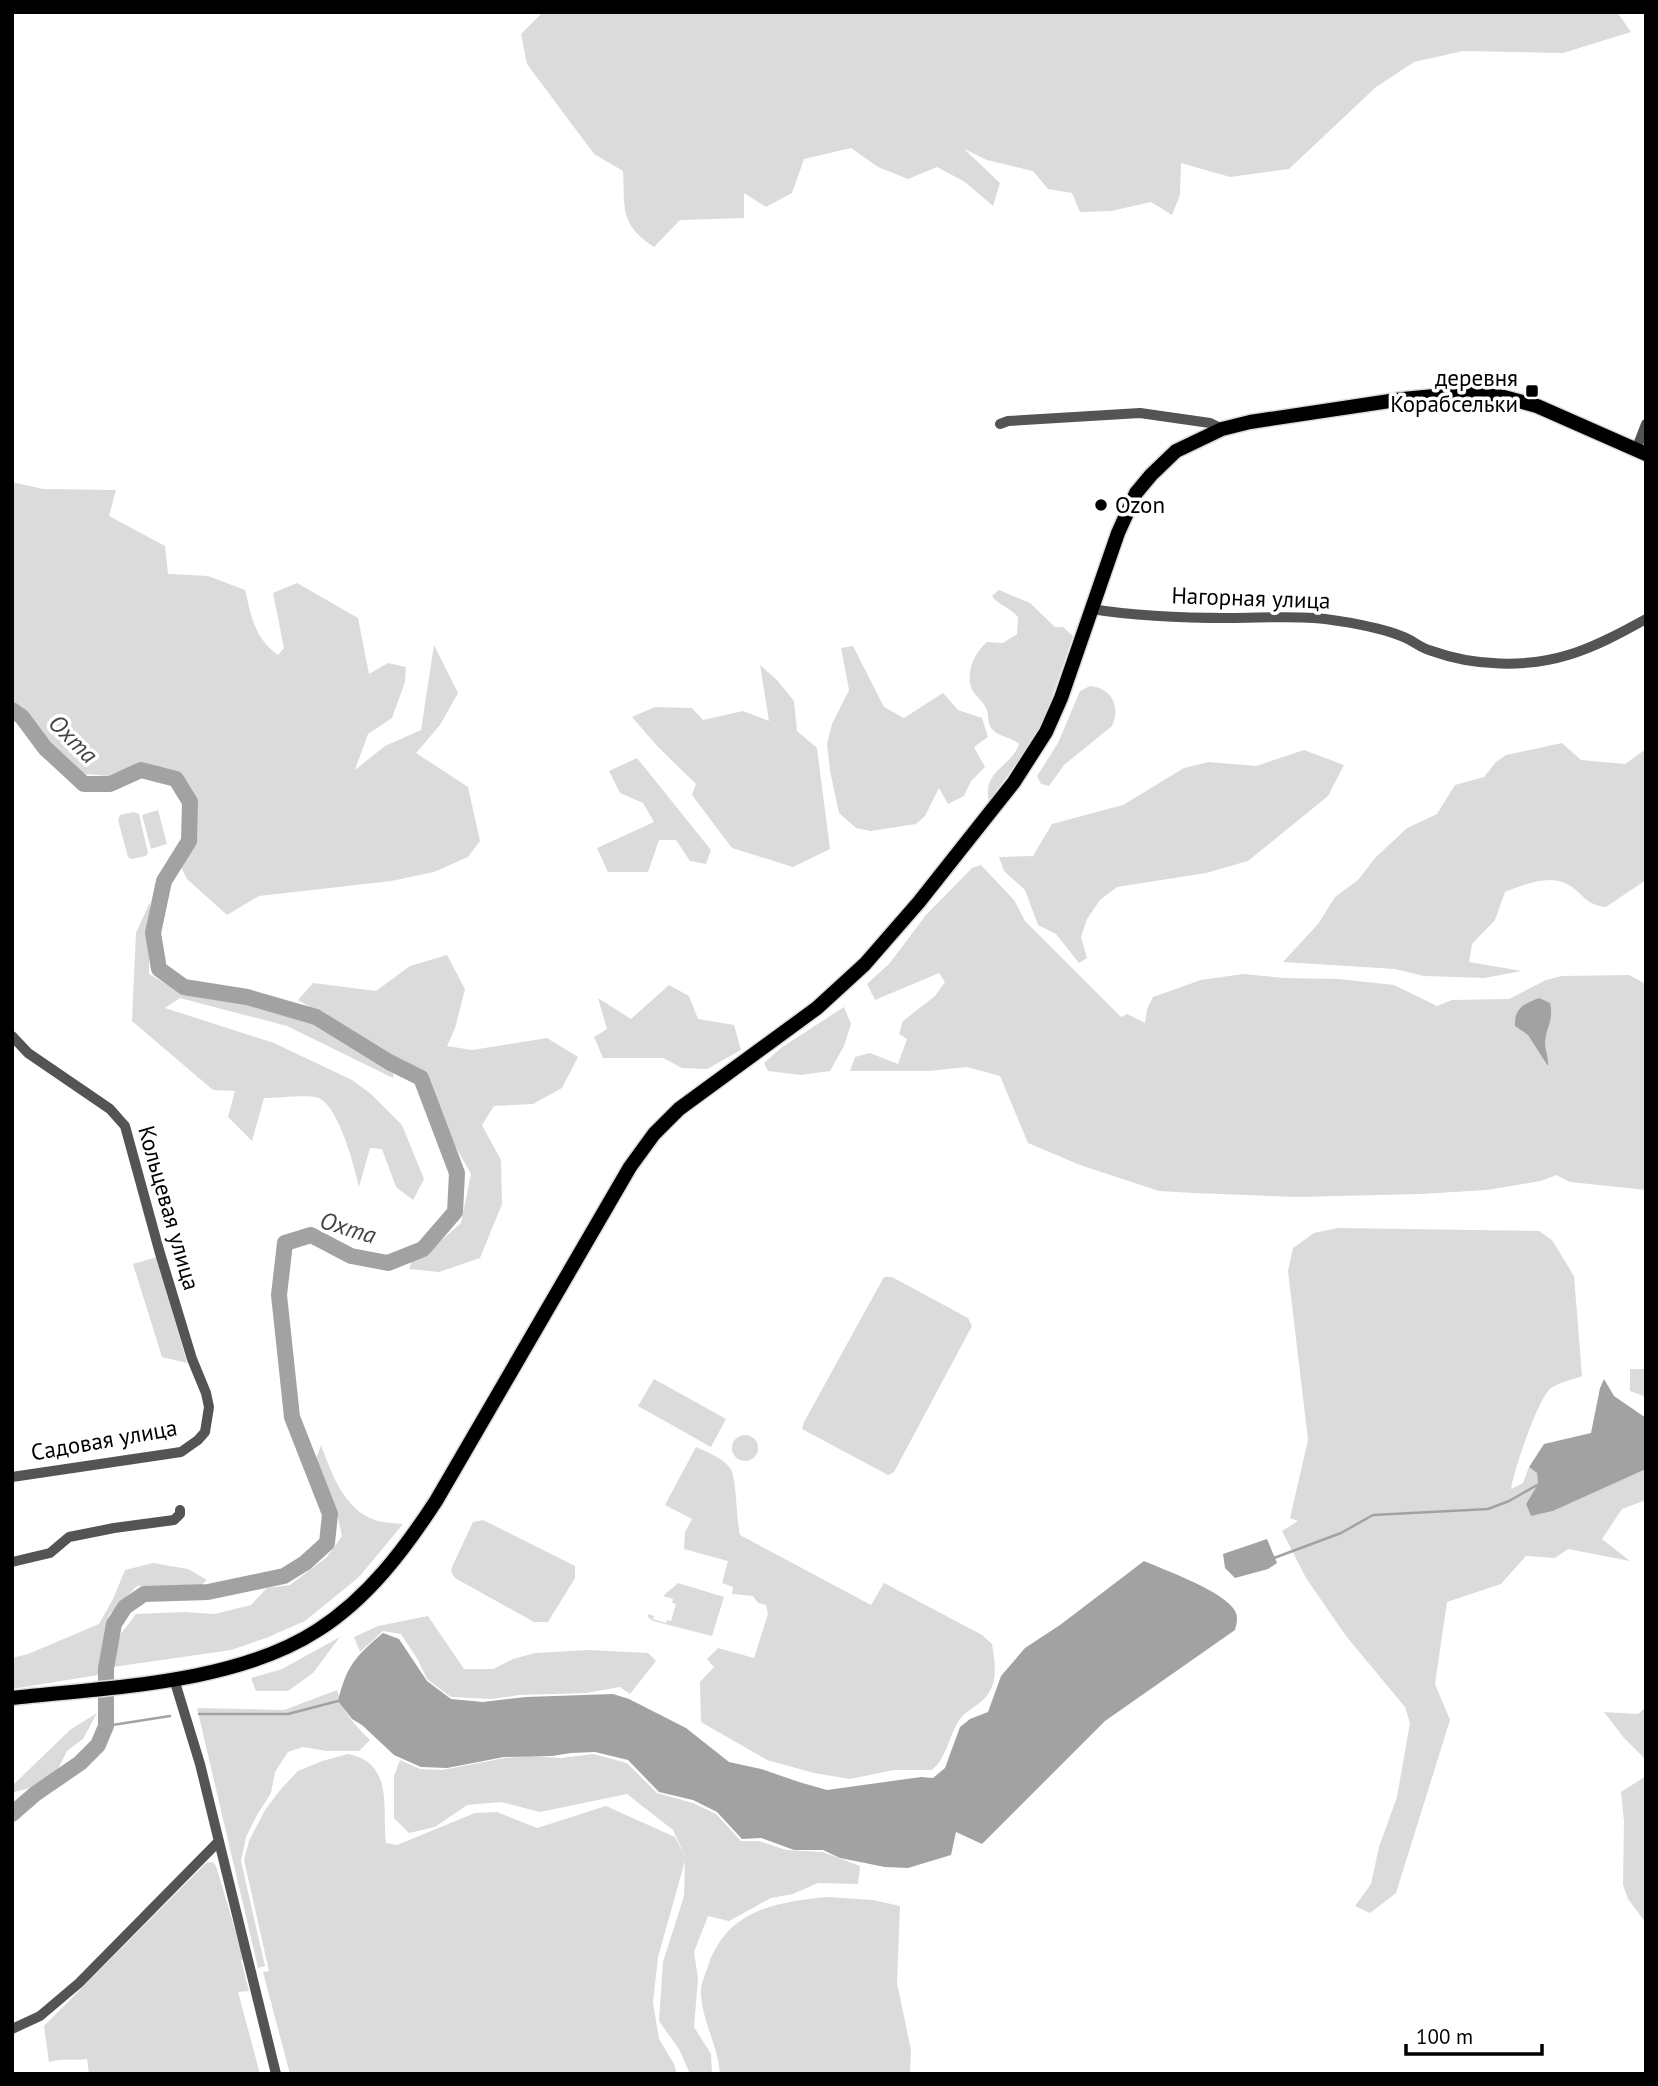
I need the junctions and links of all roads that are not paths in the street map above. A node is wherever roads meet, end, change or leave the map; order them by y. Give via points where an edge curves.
1 (1000, 424) dead end
2 (1646, 424) edge
3 (1222, 429) junction
4 (1641, 452) edge
5 (1091, 609) junction
6 (1646, 619) edge
7 (12, 1036) edge
8 (192, 1359) joint
9 (12, 1477) edge
10 (180, 1510) dead end
11 (12, 1562) edge
12 (174, 1679) junction
13 (12, 1698) edge
14 (219, 1841) junction
15 (12, 2029) edge
16 (276, 2074) edge

1 - 3 street via 1140,413
2 - 4 street
3 - 4 main road via 1466,393 1537,406
3 - 5 main road via 1176,451 1136,493
5 - 6 street, Нагорная улица via 1192,617 1315,618 1383,631 1457,659 1488,663 1567,656
5 - 12 main road via 1046,732 1014,782 919,902 865,964 817,1008 679,1109 654,1134 623,1178 436,1501 379,1578 348,1608 279,1652
7 - 8 street, Кольцевая улица via 28,1053 110,1109 125,1126
8 - 9 street, Садовая улица via 206,1393 208,1419 205,1432 181,1452
10 - 11 street via 174,1520 69,1537 50,1553
12 - 13 main road
12 - 14 street
14 - 15 street via 79,1983 40,2016
14 - 16 street

